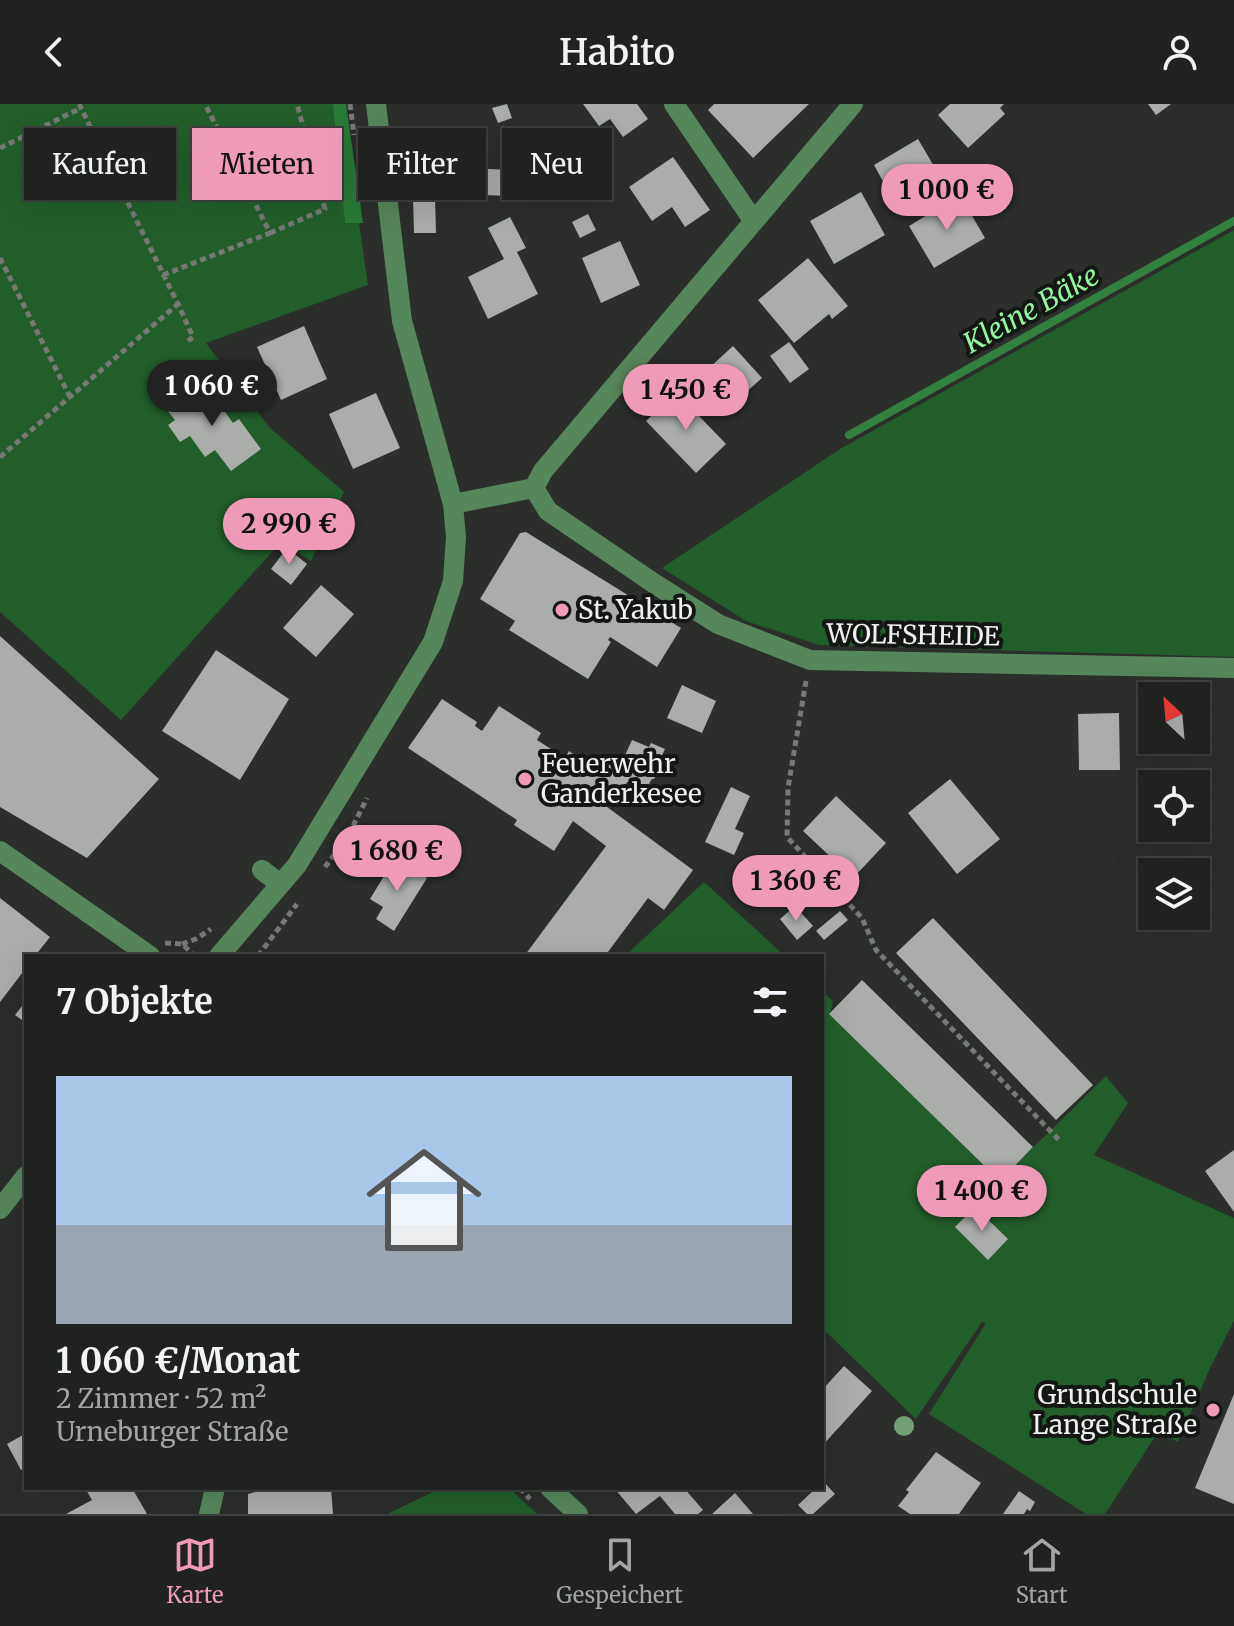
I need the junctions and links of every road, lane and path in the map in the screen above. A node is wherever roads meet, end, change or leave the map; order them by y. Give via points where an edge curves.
1 (205, 104) edge
2 (297, 104) edge
3 (376, 104) edge
4 (674, 104) edge
5 (853, 104) edge
6 (80, 106) edge
7 (0, 148) edge
8 (753, 220) junction
9 (270, 233) junction
10 (0, 258) edge
11 (163, 275) junction
12 (178, 304) junction
13 (188, 341) dead end
14 (70, 397) junction
15 (0, 457) edge
16 (534, 488) junction
17 (453, 504) junction
18 (810, 660) junction
19 (1234, 668) edge
20 (0, 851) edge
21 (262, 870) dead end
22 (280, 884) junction
23 (219, 921) dead end
24 (182, 944) dead end
25 (148, 954) edge
26 (221, 954) edge
27 (1059, 1140) dead end
28 (24, 1179) edge
29 (0, 1209) edge
30 (215, 1490) edge
31 (553, 1490) edge
32 (209, 1514) edge
33 (578, 1514) edge

1 - 9 path
2 - 9 path via 325,209
3 - 17 street via 402,321
4 - 8 street
5 - 8 street
6 - 7 path
6 - 11 path
8 - 16 street
9 - 11 path
10 - 14 path
11 - 12 path
12 - 13 path via 193,337
12 - 14 path
14 - 15 path
16 - 17 street
16 - 18 street, WOLFSHEIDE via 548,511 709,618
17 - 22 street via 453,581 433,642 297,865
18 - 19 street, WOLFSHEIDE
18 - 27 path via 788,788 787,837 862,918 876,950
20 - 25 street via 93,908
21 - 22 street
22 - 26 street
23 - 24 path
28 - 29 street
30 - 32 street
31 - 33 street

